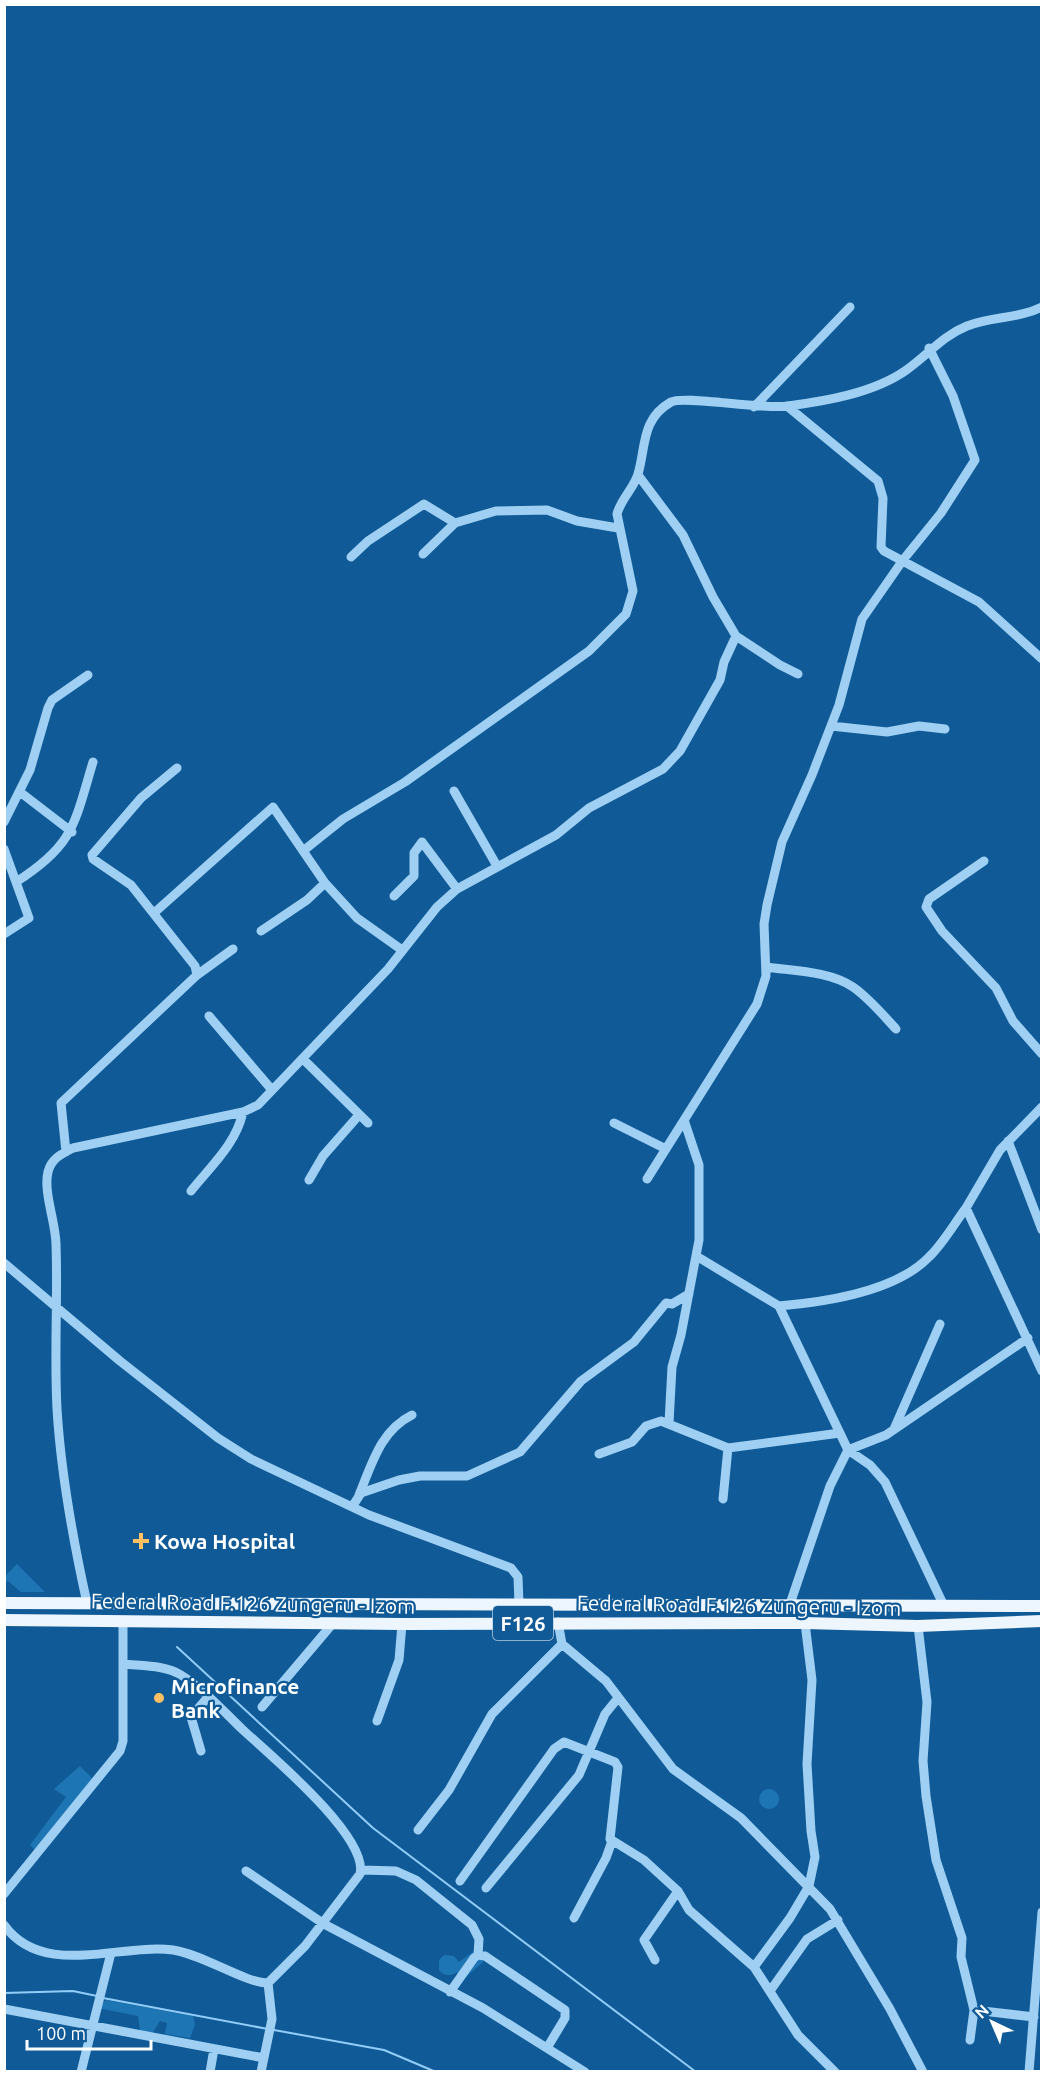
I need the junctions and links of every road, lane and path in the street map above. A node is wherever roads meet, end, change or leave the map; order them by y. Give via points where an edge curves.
1 (850, 307) dead end
2 (1041, 307) edge
3 (930, 348) junction
4 (787, 406) junction
5 (754, 407) junction
6 (638, 476) junction
7 (455, 523) junction
8 (618, 528) junction
9 (423, 554) dead end
10 (351, 557) dead end
11 (903, 560) junction
12 (736, 636) junction
13 (1041, 659) edge
14 (798, 674) dead end
15 (88, 675) dead end
16 (831, 726) junction
17 (945, 729) dead end
18 (93, 762) dead end
19 (177, 768) dead end
20 (454, 791) dead end
21 (20, 792) junction
22 (4, 822) edge
23 (72, 832) junction
24 (4, 849) edge
25 (303, 850) junction
26 (984, 861) dead end
27 (497, 866) junction
28 (16, 882) junction
29 (325, 883) junction
30 (457, 889) junction
31 (394, 896) dead end
32 (154, 913) junction
33 (261, 931) dead end
34 (4, 934) edge
35 (233, 949) dead end
36 (402, 950) junction
37 (766, 967) junction
38 (197, 975) junction
39 (209, 1016) dead end
40 (896, 1029) dead end
41 (1041, 1054) edge
42 (303, 1059) junction
43 (272, 1090) junction
44 (1041, 1107) edge
45 (243, 1112) junction
46 (359, 1114) junction
47 (684, 1120) junction
48 (368, 1123) dead end
49 (614, 1123) dead end
50 (1008, 1141) junction
51 (666, 1149) junction
52 (66, 1152) junction
53 (648, 1179) dead end
54 (309, 1180) dead end
55 (191, 1191) dead end
56 (966, 1208) junction
57 (1041, 1230) edge
58 (698, 1257) junction
59 (4, 1263) edge
60 (689, 1294) junction
61 (779, 1306) junction
62 (58, 1308) junction
63 (940, 1324) dead end
64 (1028, 1338) junction
65 (1041, 1371) edge
66 (412, 1415) dead end
67 (669, 1423) junction
68 (894, 1429) junction
69 (840, 1432) junction
70 (728, 1449) junction
71 (848, 1450) junction
72 (599, 1454) dead end
73 (358, 1495) junction
74 (723, 1499) dead end
75 (352, 1507) junction
76 (4, 1603) edge
77 (87, 1603) junction
78 (359, 1603) junction
79 (519, 1604) junction
80 (790, 1604) junction
81 (944, 1606) junction
82 (1041, 1606) edge
83 (4, 1620) edge
84 (123, 1621) junction
85 (1041, 1621) edge
86 (334, 1622) junction
87 (358, 1622) junction
88 (558, 1622) junction
89 (805, 1623) junction
90 (402, 1624) junction
91 (918, 1626) junction
92 (562, 1644) junction
93 (123, 1664) junction
94 (208, 1697) junction
95 (618, 1698) junction
96 (262, 1707) dead end
97 (377, 1721) dead end
98 (589, 1750) junction
99 (201, 1751) dead end
100 (418, 1830) dead end
101 (610, 1839) junction
102 (362, 1870) junction
103 (246, 1871) dead end
104 (460, 1881) dead end
105 (809, 1886) junction
106 (486, 1888) dead end
107 (678, 1891) junction
108 (4, 1894) edge
109 (1041, 1912) edge
110 (574, 1918) dead end
111 (838, 1920) junction
112 (324, 1924) junction
113 (4, 1925) edge
114 (111, 1953) junction
115 (478, 1955) junction
116 (655, 1960) dead end
117 (754, 1967) junction
118 (268, 1983) junction
119 (770, 1991) junction
120 (450, 1992) junction
121 (4, 2009) edge
122 (974, 2010) junction
123 (1034, 2017) junction
124 (91, 2025) junction
125 (970, 2040) dead end
126 (547, 2048) junction
127 (214, 2049) junction
128 (264, 2058) junction
129 (81, 2072) edge
130 (210, 2072) edge
131 (261, 2072) edge
132 (585, 2072) edge
133 (835, 2072) edge
134 (923, 2072) edge
135 (1029, 2072) edge

1 - 5 street
2 - 3 street via 967,326
3 - 4 street via 886,382
3 - 11 street via 953,396 975,460 941,513
4 - 5 street
4 - 11 street via 878,481 883,498 881,547
5 - 6 street via 672,401 647,429
6 - 8 street via 619,507
6 - 12 street via 683,535
7 - 8 street via 491,512 540,508 578,521
7 - 9 street
7 - 10 street via 424,504 368,540
8 - 25 street via 633,591 631,604 619,624 539,689 405,782 343,819
11 - 13 street via 979,602
11 - 16 street via 862,618
12 - 14 street
12 - 27 street via 720,680 680,751 663,769 589,808 556,836
15 - 21 street via 52,700
16 - 17 street via 887,732 919,726
16 - 37 street via 782,842 764,924
18 - 23 street
19 - 32 street via 141,798 93,855 93,859 131,885
20 - 27 street
21 - 22 street
21 - 23 street
23 - 28 street via 45,864
24 - 28 street
25 - 29 street
25 - 32 street via 273,807
26 - 41 street via 929,899 926,907 942,931 996,988 1013,1022
27 - 30 street
28 - 34 street via 29,918
29 - 33 street
29 - 36 street via 357,918
30 - 31 street via 422,842 414,853 414,876
30 - 36 street
32 - 38 street via 195,966
35 - 38 street
36 - 42 street
37 - 40 street via 817,974 846,983 865,996
37 - 47 street via 757,1004
38 - 52 street via 61,1103
39 - 43 street
42 - 43 street
42 - 46 street
43 - 45 street via 258,1105
44 - 50 street
45 - 52 street
45 - 55 street via 230,1144
46 - 48 street
46 - 54 street via 323,1156
47 - 51 street
47 - 58 street via 699,1165
49 - 51 street
50 - 56 street
50 - 57 street
51 - 53 street
52 - 62 street via 50,1164 47,1175 56,1237
56 - 61 street via 942,1242 918,1266 869,1290
56 - 64 street
58 - 60 street
58 - 61 street
59 - 62 street
60 - 67 street via 672,1367
60 - 73 street via 672,1304 666,1303 634,1342 581,1381 520,1452 470,1475 411,1478
61 - 69 street
62 - 75 street via 218,1438 251,1459
62 - 77 street via 57,1410 76,1554
63 - 68 street
64 - 65 street
64 - 68 street
66 - 73 street via 383,1439
67 - 70 street
67 - 72 street via 661,1421 646,1426 632,1442
68 - 71 street
69 - 70 street
69 - 71 street
70 - 74 street
71 - 80 street via 830,1486
71 - 81 street via 870,1465 885,1482
73 - 75 street
75 - 79 street via 511,1568 518,1577
76 - 77 main road, Federal Road F.126 Zungeru - Izom / F126
77 - 78 main road, Federal Road F.126 Zungeru - Izom / F126
78 - 79 main road, Federal Road F.126 Zungeru - Izom / F126
78 - 87 main road
79 - 80 main road, Federal Road F.126 Zungeru - Izom / F126
80 - 81 main road, Federal Road F.126 Zungeru - Izom / F126
81 - 82 main road, Federal Road F.126 Zungeru - Izom / F126
83 - 84 main road, Federal Road F.126 Zungeru - Izom / F126
84 - 86 main road, Federal Road F.126 Zungeru - Izom / F126
84 - 93 street
85 - 91 main road, Federal Road F.126 Zungeru - Izom / F126
86 - 87 main road, Federal Road F.126 Zungeru - Izom / F126
86 - 96 street
87 - 90 main road, Federal Road F.126 Zungeru - Izom / F126
88 - 89 main road, Federal Road F.126 Zungeru - Izom / F126
88 - 90 main road, Federal Road F.126 Zungeru - Izom / F126
88 - 92 street
89 - 91 main road, Federal Road F.126 Zungeru - Izom / F126
89 - 105 street via 812,1680 807,1764 815,1857
90 - 97 street via 399,1660
91 - 122 street via 927,1702 923,1761 926,1796 936,1860 962,1938 961,1957
92 - 95 street via 599,1674
92 - 100 street via 492,1714 449,1790
93 - 94 street via 175,1672
93 - 108 street via 120,1751
94 - 99 street via 191,1717
94 - 102 street via 336,1821
95 - 98 street via 605,1714
95 - 105 street via 673,1769 741,1818
98 - 101 street via 618,1767
98 - 104 street via 564,1742 556,1746
98 - 106 street via 579,1775
101 - 107 street via 645,1860
101 - 110 street via 606,1858
102 - 112 street
102 - 115 street via 396,1871 416,1880 472,1925 479,1939
103 - 112 street
105 - 111 street
105 - 117 street
107 - 116 street via 644,1940
107 - 117 street via 688,1910
109 - 123 street
111 - 119 street via 807,1939
111 - 134 street
112 - 118 street
112 - 120 street
113 - 114 street via 22,1943 46,1953
114 - 118 street via 173,1950
114 - 124 street
115 - 120 street
115 - 126 street via 565,2010 565,2018
117 - 119 street
118 - 128 street via 272,2019
119 - 133 street via 798,2035
120 - 126 street
121 - 124 street
122 - 123 street
122 - 125 street
123 - 135 street
124 - 127 street
124 - 129 street
126 - 132 street
127 - 128 street
127 - 130 street
128 - 131 street

